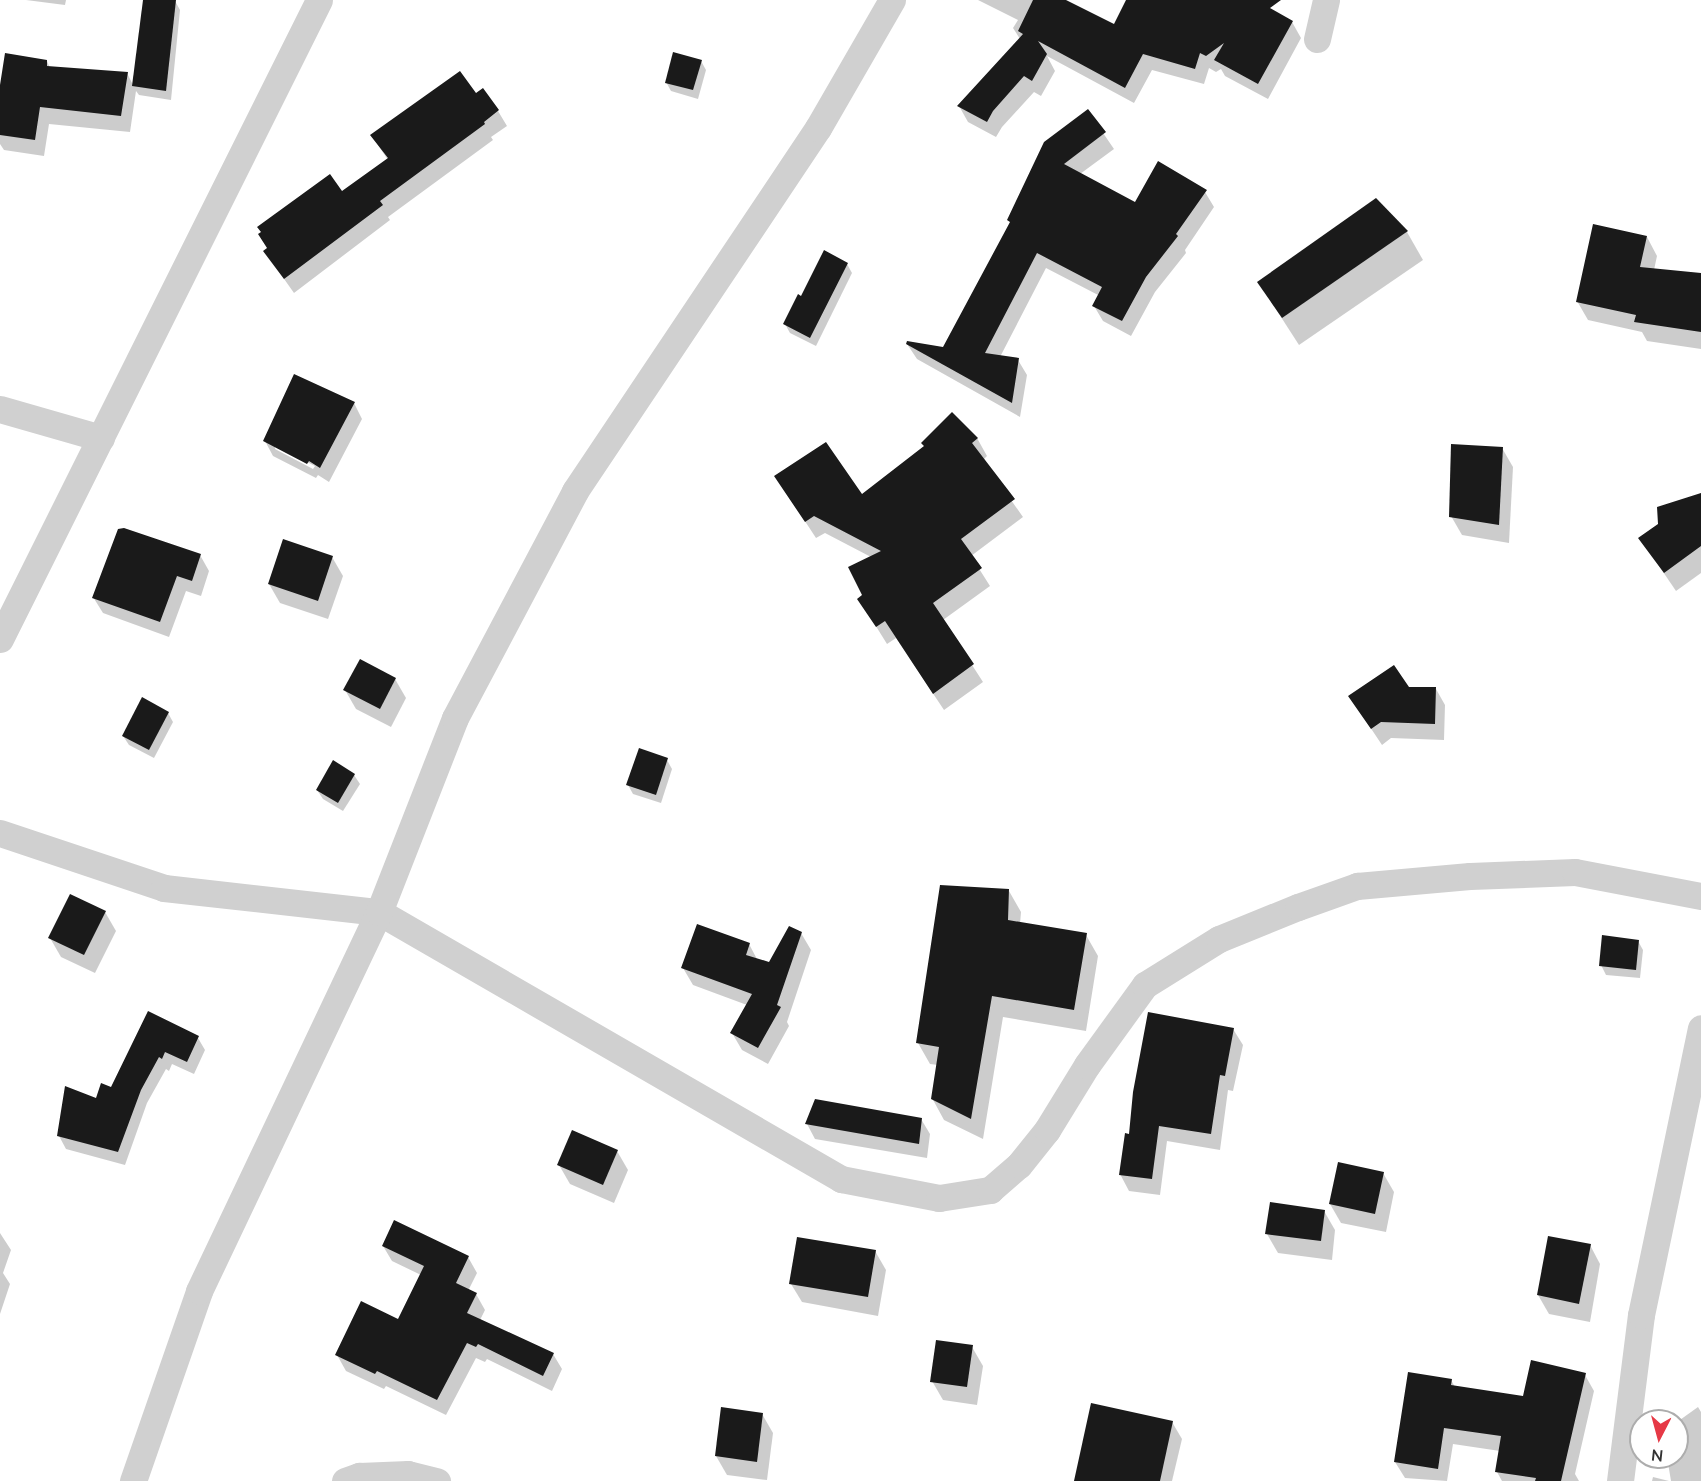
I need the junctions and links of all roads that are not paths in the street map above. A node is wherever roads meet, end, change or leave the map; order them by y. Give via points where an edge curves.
1 (318, 0) edge
2 (892, 0) edge
3 (1326, 0) edge
4 (1317, 39) dead end
5 (0, 409) edge
6 (101, 438) junction
7 (0, 639) edge
8 (0, 833) edge
9 (1701, 896) edge
10 (379, 912) junction
11 (1701, 1028) edge
12 (133, 1481) edge
13 (345, 1481) edge
14 (436, 1481) edge
15 (1620, 1481) edge

1 - 6 street
2 - 10 street via 818,128 575,491 455,718
3 - 4 street
5 - 6 street
6 - 7 street
8 - 10 street via 164,888
9 - 10 street via 1575,872 1358,886 1298,907 1219,939 1145,985 1019,1165 990,1190 939,1198 841,1179
10 - 12 street via 198,1291
11 - 15 street via 1641,1316
13 - 14 street via 358,1476 408,1474

